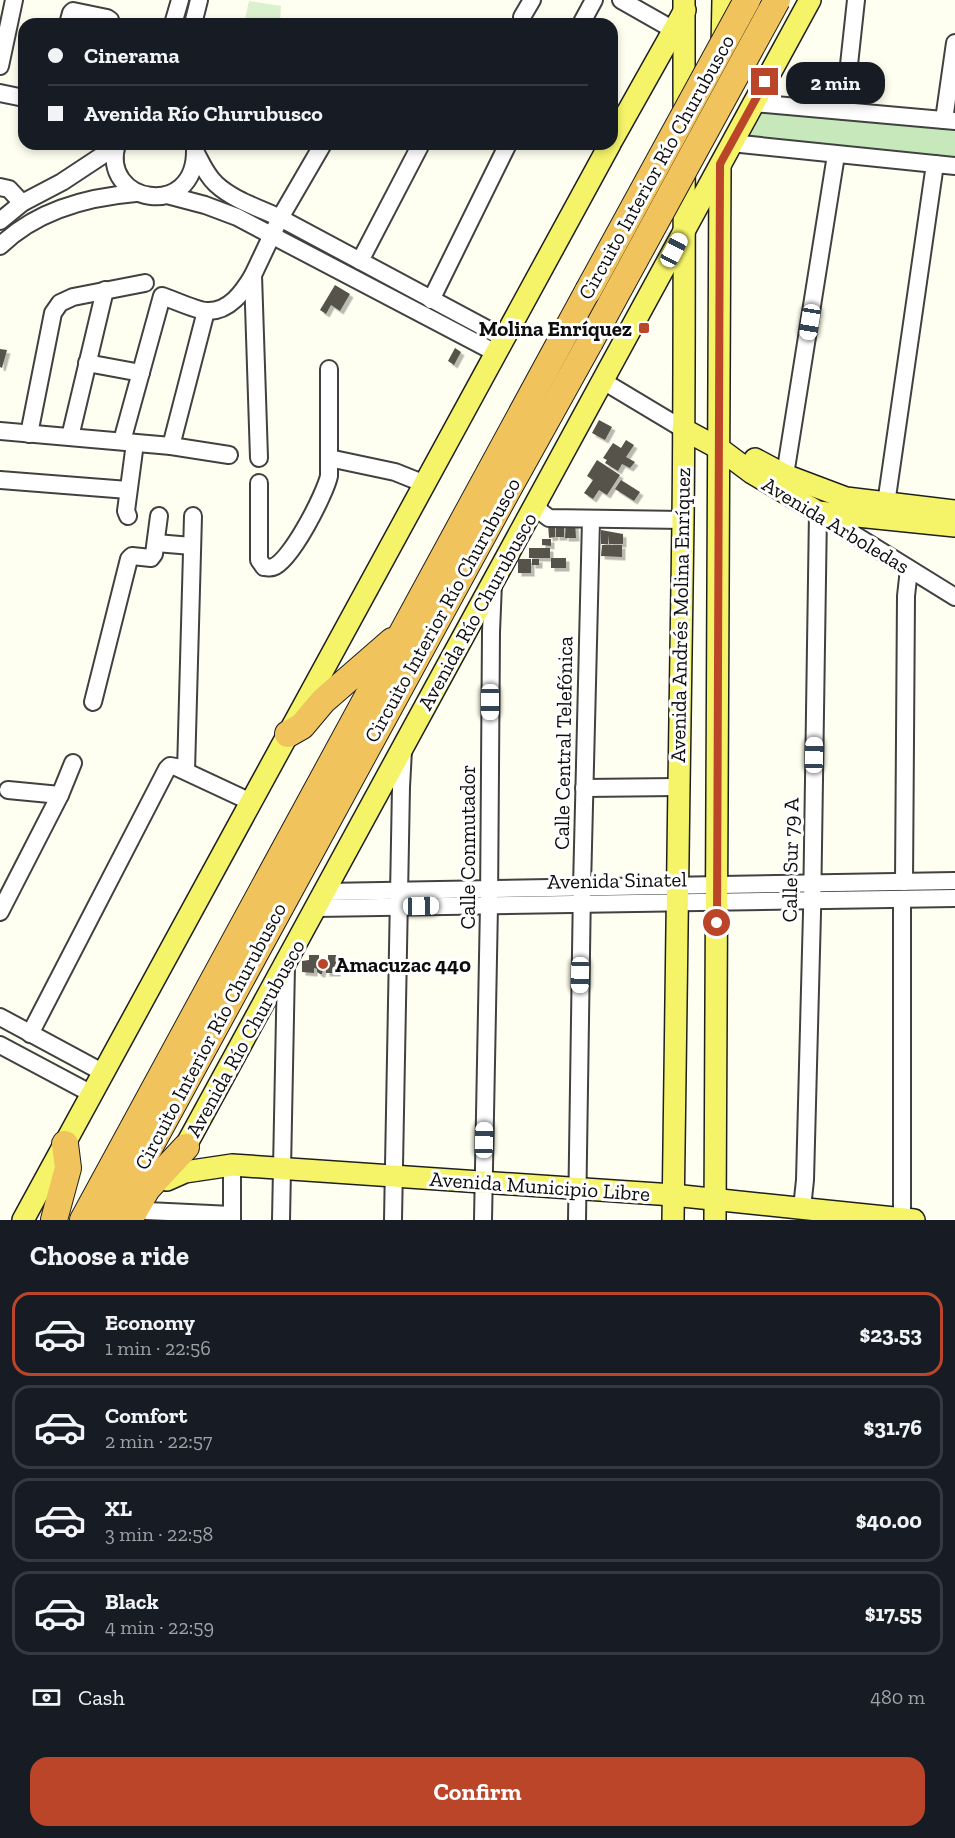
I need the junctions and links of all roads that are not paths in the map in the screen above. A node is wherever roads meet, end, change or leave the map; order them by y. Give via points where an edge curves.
1 (14, 0) edge
2 (180, 0) edge
3 (199, 0) edge
4 (532, 0) edge
5 (594, 0) edge
6 (621, 0) edge
7 (723, 0) edge
8 (747, 0) edge
9 (777, 0) edge
10 (810, 0) edge
11 (856, 0) edge
12 (686, 4) edge
13 (522, 17) dead end
14 (70, 18) edge
15 (106, 18) edge
16 (175, 18) edge
17 (194, 18) edge
18 (584, 18) edge
19 (672, 29) junction
20 (955, 43) edge
21 (0, 66) edge
22 (0, 93) edge
23 (18, 97) edge
24 (753, 103) junction
25 (844, 111) junction
26 (949, 121) edge
27 (618, 129) edge
28 (731, 143) junction
29 (109, 150) edge
30 (115, 150) edge
31 (194, 150) edge
32 (195, 150) edge
33 (320, 150) edge
34 (419, 150) edge
35 (505, 150) edge
36 (607, 150) edge
37 (836, 154) junction
38 (720, 164) junction
39 (935, 164) junction
40 (955, 166) edge
41 (0, 187) edge
42 (136, 193) junction
43 (167, 195) junction
44 (22, 203) junction
45 (280, 218) junction
46 (0, 221) edge
47 (684, 232) junction
48 (272, 234) junction
49 (0, 246) edge
50 (360, 261) junction
51 (253, 275) junction
52 (145, 283) dead end
53 (105, 290) junction
54 (431, 300) junction
55 (206, 311) junction
56 (500, 345) junction
57 (87, 363) junction
58 (329, 369) dead end
59 (141, 373) junction
60 (603, 381) junction
61 (683, 429) junction
62 (0, 431) edge
63 (29, 434) junction
64 (70, 437) junction
65 (129, 442) junction
66 (171, 446) junction
67 (720, 450) junction
68 (229, 455) dead end
69 (259, 458) dead end
70 (329, 458) junction
71 (785, 475) junction
72 (0, 480) edge
73 (260, 483) dead end
74 (425, 483) junction
75 (128, 490) junction
76 (536, 503) junction
77 (886, 504) junction
78 (955, 511) edge
79 (818, 512) junction
80 (128, 516) dead end
81 (159, 516) dead end
82 (193, 516) dead end
83 (591, 520) junction
84 (683, 520) junction
85 (955, 526) edge
86 (156, 543) junction
87 (192, 546) junction
88 (909, 570) junction
89 (493, 583) junction
90 (955, 597) edge
91 (404, 631) junction
92 (93, 702) dead end
93 (288, 734) junction
94 (404, 747) junction
95 (73, 763) dead end
96 (186, 771) junction
97 (677, 787) junction
98 (584, 788) junction
99 (8, 790) dead end
100 (60, 795) junction
101 (251, 802) junction
102 (955, 881) edge
103 (903, 890) junction
104 (812, 891) junction
105 (717, 892) junction
106 (678, 893) junction
107 (582, 895) junction
108 (489, 897) junction
109 (399, 898) junction
110 (955, 898) edge
111 (320, 900) junction
112 (0, 912) edge
113 (286, 961) junction
114 (0, 1017) edge
115 (30, 1034) junction
116 (48, 1044) junction
117 (0, 1045) edge
118 (37, 1065) junction
119 (104, 1073) junction
120 (92, 1094) junction
121 (65, 1144) junction
122 (186, 1147) junction
123 (232, 1165) junction
124 (281, 1168) junction
125 (393, 1176) junction
126 (167, 1179) junction
127 (483, 1182) junction
128 (577, 1188) junction
129 (673, 1195) junction
130 (802, 1208) junction
131 (715, 1210) edge
132 (139, 1217) edge
133 (232, 1217) edge
134 (908, 1219) edge
135 (23, 1220) edge
136 (54, 1220) edge
137 (83, 1220) edge
138 (110, 1220) edge
139 (281, 1220) edge
140 (393, 1220) edge
141 (483, 1220) edge
142 (577, 1220) edge
143 (673, 1220) edge

1 - 21 street
2 - 16 street
3 - 17 street
4 - 13 street
5 - 18 street
6 - 19 street
7 - 38 main road, Avenida Andrés Molina Enríquez
8 - 91 highway, Circuito Interior Río Churubusco, bridge
9 - 138 highway, Circuito Interior Río Churubusco, bridge
10 - 24 main road, Avenida Río Churubusco
11 - 25 street
12 - 19 main road
12 - 47 main road, Avenida Andrés Molina Enríquez
14 - 15 street via 73,11
19 - 27 main road
20 - 26 street
22 - 23 street
24 - 25 street
24 - 28 main road, Avenida Río Churubusco
25 - 26 street
28 - 37 street
28 - 38 main road, Avenida Río Churubusco
29 - 44 street
30 - 42 street via 117,173
31 - 43 street via 189,178 180,189
32 - 45 street via 216,184
33 - 45 street
34 - 50 street
35 - 54 street
36 - 56 main road
37 - 39 street
37 - 71 street
38 - 47 main road, Avenida Río Churubusco
38 - 67 main road, Avenida Andrés Molina Enríquez
39 - 40 street
39 - 77 street
41 - 44 street via 9,189
42 - 43 street via 151,197
42 - 49 street via 104,195 48,213
43 - 48 street via 237,217
44 - 46 street
45 - 48 street
45 - 50 street
47 - 60 main road, Avenida Río Churubusco
47 - 61 main road, Avenida Andrés Molina Enríquez
48 - 51 street
48 - 56 street
50 - 54 street
51 - 55 street via 232,302
51 - 69 street
52 - 53 street
53 - 57 street
53 - 63 street via 73,297 60,303 53,313
54 - 56 street
55 - 59 street via 162,296
55 - 66 street
56 - 74 main road
57 - 59 street
57 - 64 street
58 - 70 street
59 - 65 street
60 - 61 street, Avenida Arboledas
60 - 76 main road, Avenida Río Churubusco
61 - 67 main road, Avenida Arboledas
61 - 84 main road, Avenida Andrés Molina Enríquez
62 - 63 street
63 - 64 street
64 - 65 street
65 - 66 street
65 - 75 street
66 - 68 street
67 - 71 main road, Avenida Arboledas via 746,453
67 - 79 main road, Avenida Arboledas
67 - 105 main road, Avenida Andrés Molina Enríquez
70 - 73 street via 327,488 308,524 274,567 264,567 259,560
70 - 74 street via 395,472
71 - 77 main road, Avenida Arboledas via 846,498
72 - 75 street
74 - 93 main road
75 - 80 street
76 - 83 street via 549,518
76 - 89 main road, Avenida Río Churubusco
77 - 78 main road, Avenida Arboledas
79 - 85 main road
79 - 88 street, Avenida Arboledas
79 - 104 street, Calle Sur 79 A
81 - 86 street
82 - 87 street
83 - 84 street
83 - 98 street, Calle Central Telefónica
84 - 97 main road, Avenida Andrés Molina Enríquez
86 - 87 street
86 - 92 street via 152,558 129,559
87 - 96 street
88 - 90 street, Avenida Arboledas
88 - 103 street
89 - 94 main road, Avenida Río Churubusco
89 - 108 street, Calle Conmutador
91 - 93 highway via 323,701 302,726
91 - 137 highway, Circuito Interior Río Churubusco
93 - 101 main road
94 - 109 street
94 - 111 main road, Avenida Río Churubusco
95 - 100 street
96 - 101 street
96 - 115 street via 170,766 167,769
97 - 98 street
97 - 106 main road, Avenida Andrés Molina Enríquez
98 - 107 street, Calle Central Telefónica
99 - 100 street
100 - 112 street
101 - 119 main road
102 - 103 street, Avenida Sinatel
103 - 104 street, Avenida Sinatel
103 - 110 street, Avenida Sinatel
103 - 134 street
104 - 105 street, Avenida Sinatel
104 - 130 street, Calle Sur 79 A
105 - 106 street, Avenida Sinatel
105 - 131 main road, Avenida Andrés Molina Enríquez
106 - 107 street, Avenida Sinatel
106 - 129 main road, Avenida Andrés Molina Enríquez
107 - 108 street, Avenida Sinatel
107 - 128 street, Calle Central Telefónica
108 - 109 street, Avenida Sinatel
108 - 127 street, Calle Conmutador
109 - 111 street, Avenida Sinatel
109 - 125 street
111 - 113 main road, Avenida Río Churubusco
113 - 122 main road, Avenida Río Churubusco
113 - 124 street
114 - 115 street
115 - 116 street
116 - 118 street
116 - 119 street
117 - 118 street
118 - 120 street
119 - 120 main road
120 - 121 main road
121 - 135 main road
121 - 136 highway via 68,1168
122 - 126 main road, Avenida Río Churubusco
122 - 132 highway via 147,1189
123 - 124 main road, Avenida Municipio Libre
123 - 126 main road, Avenida Municipio Libre via 185,1172
123 - 133 street
124 - 125 main road, Avenida Municipio Libre
124 - 139 street
125 - 127 main road, Avenida Municipio Libre
125 - 140 street
126 - 132 main road, Avenida Río Churubusco
127 - 128 main road, Avenida Municipio Libre
127 - 141 street, Calle Conmutador
128 - 129 main road, Avenida Municipio Libre
128 - 142 street, Calle Central Telefónica
129 - 131 main road, Avenida Municipio Libre
129 - 143 main road, Avenida Andrés Molina Enríquez
130 - 131 main road, Avenida Municipio Libre
130 - 134 main road, Avenida Municipio Libre
132 - 133 street

